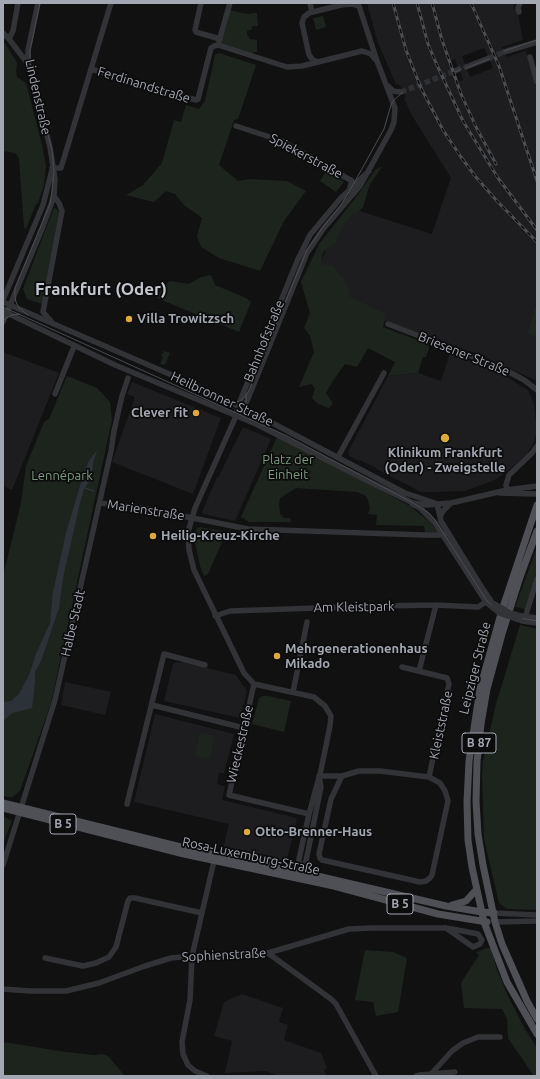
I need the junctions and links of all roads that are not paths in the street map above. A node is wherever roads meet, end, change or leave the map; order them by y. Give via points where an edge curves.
1 (18, 3) edge
2 (38, 3) edge
3 (111, 3) edge
4 (201, 3) edge
5 (230, 3) edge
6 (310, 3) edge
7 (520, 3) edge
8 (312, 12) junction
9 (519, 12) dead end
10 (3, 33) edge
11 (10, 39) junction
12 (219, 42) junction
13 (537, 42) edge
14 (504, 52) tunnel mouth
15 (372, 53) junction
16 (530, 57) dead end
17 (489, 58) tunnel mouth
18 (319, 62) junction
19 (29, 67) junction
20 (466, 67) dead end
21 (91, 69) junction
22 (537, 82) edge
23 (386, 83) junction
24 (395, 108) junction
25 (236, 126) dead end
26 (52, 168) junction
27 (369, 171) junction
28 (352, 181) joint
29 (349, 189) junction
30 (54, 196) junction
31 (344, 204) junction
32 (3, 301) edge
33 (10, 305) junction
34 (5, 311) edge
35 (3, 322) edge
36 (52, 323) junction
37 (388, 324) dead end
38 (73, 349) dead end
39 (384, 373) dead end
40 (128, 378) dead end
41 (537, 390) edge
42 (55, 394) dead end
43 (241, 407) junction
44 (236, 416) junction
45 (537, 446) edge
46 (338, 457) junction
47 (537, 486) edge
48 (507, 490) junction
49 (496, 493) junction
50 (537, 494) edge
51 (407, 500) junction
52 (100, 503) junction
53 (450, 503) junction
54 (437, 504) junction
55 (537, 505) edge
56 (429, 516) junction
57 (440, 517) junction
58 (192, 518) junction
59 (537, 531) edge
60 (446, 534) junction
61 (537, 579) edge
62 (488, 600) junction
63 (436, 605) junction
64 (215, 616) junction
65 (522, 618) junction
66 (537, 618) edge
67 (307, 622) dead end
68 (537, 623) edge
69 (205, 665) dead end
70 (402, 667) dead end
71 (419, 671) junction
72 (254, 684) junction
73 (293, 692) junction
74 (152, 705) junction
75 (244, 728) junction
76 (319, 776) junction
77 (342, 776) junction
78 (429, 777) junction
79 (3, 803) edge
80 (127, 804) dead end
81 (3, 808) edge
82 (20, 810) junction
83 (309, 814) junction
84 (220, 856) junction
85 (214, 861) junction
86 (3, 865) edge
87 (299, 875) junction
88 (476, 890) junction
89 (446, 906) junction
90 (482, 912) junction
91 (202, 913) junction
92 (494, 913) junction
93 (537, 915) edge
94 (537, 921) edge
95 (484, 922) junction
96 (495, 922) junction
97 (446, 928) junction
98 (268, 953) junction
99 (192, 956) junction
100 (45, 958) dead end
101 (3, 989) edge
102 (537, 1019) edge
103 (537, 1034) edge
104 (500, 1037) dead end
105 (455, 1072) dead end
106 (432, 1073) junction
107 (207, 1076) edge
108 (376, 1076) edge
109 (416, 1076) edge

1 - 11 street
2 - 19 street, Lindenstraße via 28,50
3 - 21 street
4 - 12 street via 195,30
5 - 12 street
6 - 8 street
7 - 9 street
8 - 15 street via 349,4 359,6
8 - 18 street via 304,17 302,23 309,55
10 - 11 street
11 - 19 street
12 - 18 street via 287,67
12 - 21 street, Ferdinandstraße via 211,48 196,100
13 - 14 street
15 - 18 street via 362,51
15 - 23 street
16 - 22 street
17 - 20 street
19 - 26 street, Lindenstraße via 48,139
21 - 26 street via 61,168
23 - 24 street, Bahnhofstraße
23 - 24 street, Bahnhofstraße via 393,91 401,92
24 - 27 street, Bahnhofstraße via 391,130
25 - 28 street, Spiekerstraße via 282,141
26 - 30 street, Lindenstraße via 55,179
26 - 32 street, Lindenstraße via 43,205
27 - 29 street, Bahnhofstraße
27 - 31 street, Bahnhofstraße
28 - 29 street, Bahnhofstraße
29 - 31 street, Bahnhofstraße
29 - 43 street, Bahnhofstraße via 310,235 298,259
30 - 33 street, Lindenstraße
30 - 36 street via 62,211 43,312
31 - 43 street, Bahnhofstraße via 307,253
32 - 33 street, Heilbronner Straße
33 - 34 street, Lindenstraße
33 - 36 street, Heilbronner Straße
34 - 35 street, Lindenstraße
34 - 44 street, Heilbronner Straße via 115,365
36 - 43 street, Heilbronner Straße
37 - 41 street, Briesener Straße via 500,367
38 - 42 street
39 - 46 street
40 - 52 street, Halbe Stadt via 115,424
43 - 44 street, Bahnhofstraße
43 - 46 street, Heilbronner Straße
44 - 51 street, Heilbronner Straße
44 - 58 street, Bahnhofstraße
45 - 48 street via 509,475
46 - 54 street, Heilbronner Straße via 406,493
47 - 48 street, Heilbronner Straße
48 - 49 street, Heilbronner Straße
49 - 50 street, Heilbronner Straße
49 - 53 street, Heilbronner Straße
51 - 54 street, Heilbronner Straße via 420,504
51 - 56 street
52 - 58 street, Marienstraße
52 - 82 street, Halbe Stadt via 55,700
53 - 54 street, Heilbronner Straße
53 - 57 street
54 - 56 street via 429,510
54 - 57 street
55 - 88 main road, Leipziger Straße / B 87 via 502,610 480,689 474,723 467,802 468,840
56 - 60 street
57 - 60 street
58 - 60 street, Marienstraße via 233,527 268,530
58 - 64 street, Bahnhofstraße via 188,532 191,562
59 - 92 main road, Leipziger Straße / B 87 via 502,634 487,689 481,724 476,801 478,834 482,865
60 - 62 street
61 - 65 street
62 - 63 street, Am Kleistpark via 478,607
62 - 65 street, bridge via 494,606
63 - 64 street, Am Kleistpark via 230,611
63 - 71 street
64 - 72 street, Bahnhofstraße via 244,673
65 - 66 street
65 - 68 street
67 - 73 street
69 - 74 street via 164,654
70 - 71 street, Kleiststraße
71 - 78 street, Kleiststraße via 447,678 450,684
72 - 73 street
72 - 75 street, Wieckestraße
73 - 76 street via 314,697 325,706 331,716
74 - 75 street
74 - 80 street
75 - 83 street, Wieckestraße via 229,795
76 - 77 street
76 - 83 street
76 - 87 street via 322,787 306,861
77 - 78 street via 359,771 380,771
77 - 78 street via 331,800 320,858 420,882 426,881 432,875 448,801 440,783
79 - 82 main road, Rosa-Luxemburg-Straße / B 5
81 - 82 main road, Rosa-Luxemburg-Straße / B 5
82 - 84 main road, Rosa-Luxemburg-Straße / B 5
82 - 85 main road, Rosa-Luxemburg-Straße / B 5
82 - 86 street, Halbe Stadt
83 - 87 street via 299,859
84 - 85 main road
84 - 87 main road, Rosa-Luxemburg-Straße / B 5
85 - 87 main road, Rosa-Luxemburg-Straße / B 5
85 - 91 street
87 - 89 main road, Rosa-Luxemburg-Straße / B 5
87 - 95 main road, Rosa-Luxemburg-Straße / B 5 via 431,912
88 - 89 main road via 466,901
88 - 90 main road, Leipziger Straße / B 87
89 - 90 main road, Rosa-Luxemburg-Straße / B 5
90 - 92 main road, Rosa-Luxemburg-Straße / B 5
90 - 95 main road, Leipziger Straße
91 - 99 street
91 - 100 street via 130,898 116,947 109,957 83,966
92 - 93 street
92 - 96 main road, Leipziger Straße
94 - 96 street
95 - 96 main road, Rosa-Luxemburg-Straße / B 5
95 - 103 main road, Leipziger Straße via 507,982
96 - 102 main road, Leipziger Straße via 502,944
97 - 97 street, Sophienstraße via 472,947 480,944 482,940 478,934
97 - 98 street, Sophienstraße via 349,929
98 - 99 street, Sophienstraße
98 - 108 street via 336,1004
99 - 101 street, Sophienstraße via 155,963 99,983 66,991
99 - 107 street via 190,1000 182,1042 183,1054 188,1065
104 - 106 street via 478,1037 463,1043
105 - 106 street
106 - 109 street

